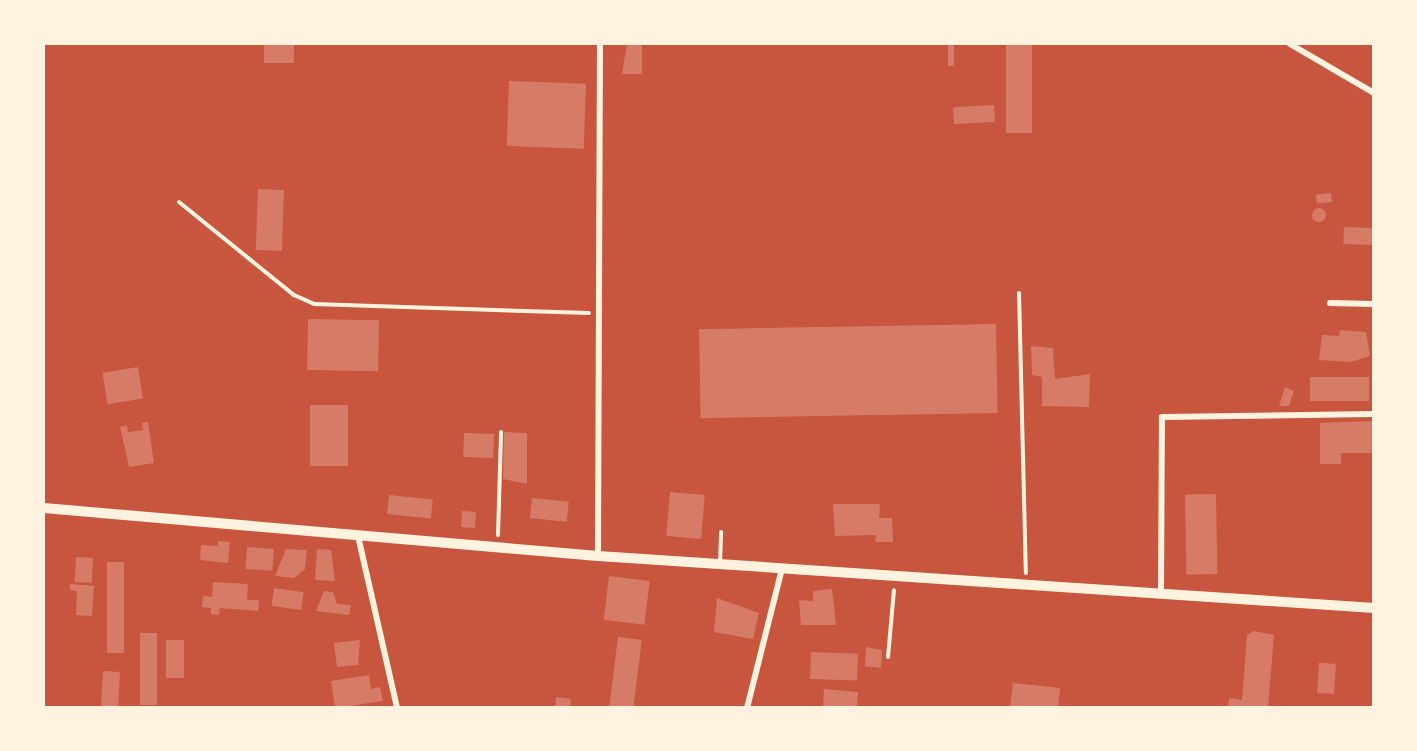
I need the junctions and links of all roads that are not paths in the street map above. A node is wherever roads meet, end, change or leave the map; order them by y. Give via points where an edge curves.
1 (600, 44) edge
2 (1290, 44) edge
3 (1374, 93) edge
4 (1330, 303) dead end
5 (1374, 304) edge
6 (1374, 414) edge
7 (44, 508) edge
8 (721, 532) dead end
9 (358, 536) junction
10 (598, 556) junction
11 (720, 565) junction
12 (782, 569) junction
13 (1161, 594) junction
14 (1374, 608) edge
15 (397, 708) edge
16 (747, 708) edge

1 - 10 street
2 - 3 street
4 - 5 street
6 - 13 street via 1162,417
7 - 9 street
8 - 11 lane
9 - 10 street
9 - 15 street
10 - 11 street
11 - 12 street
12 - 13 street
12 - 16 street
13 - 14 street

